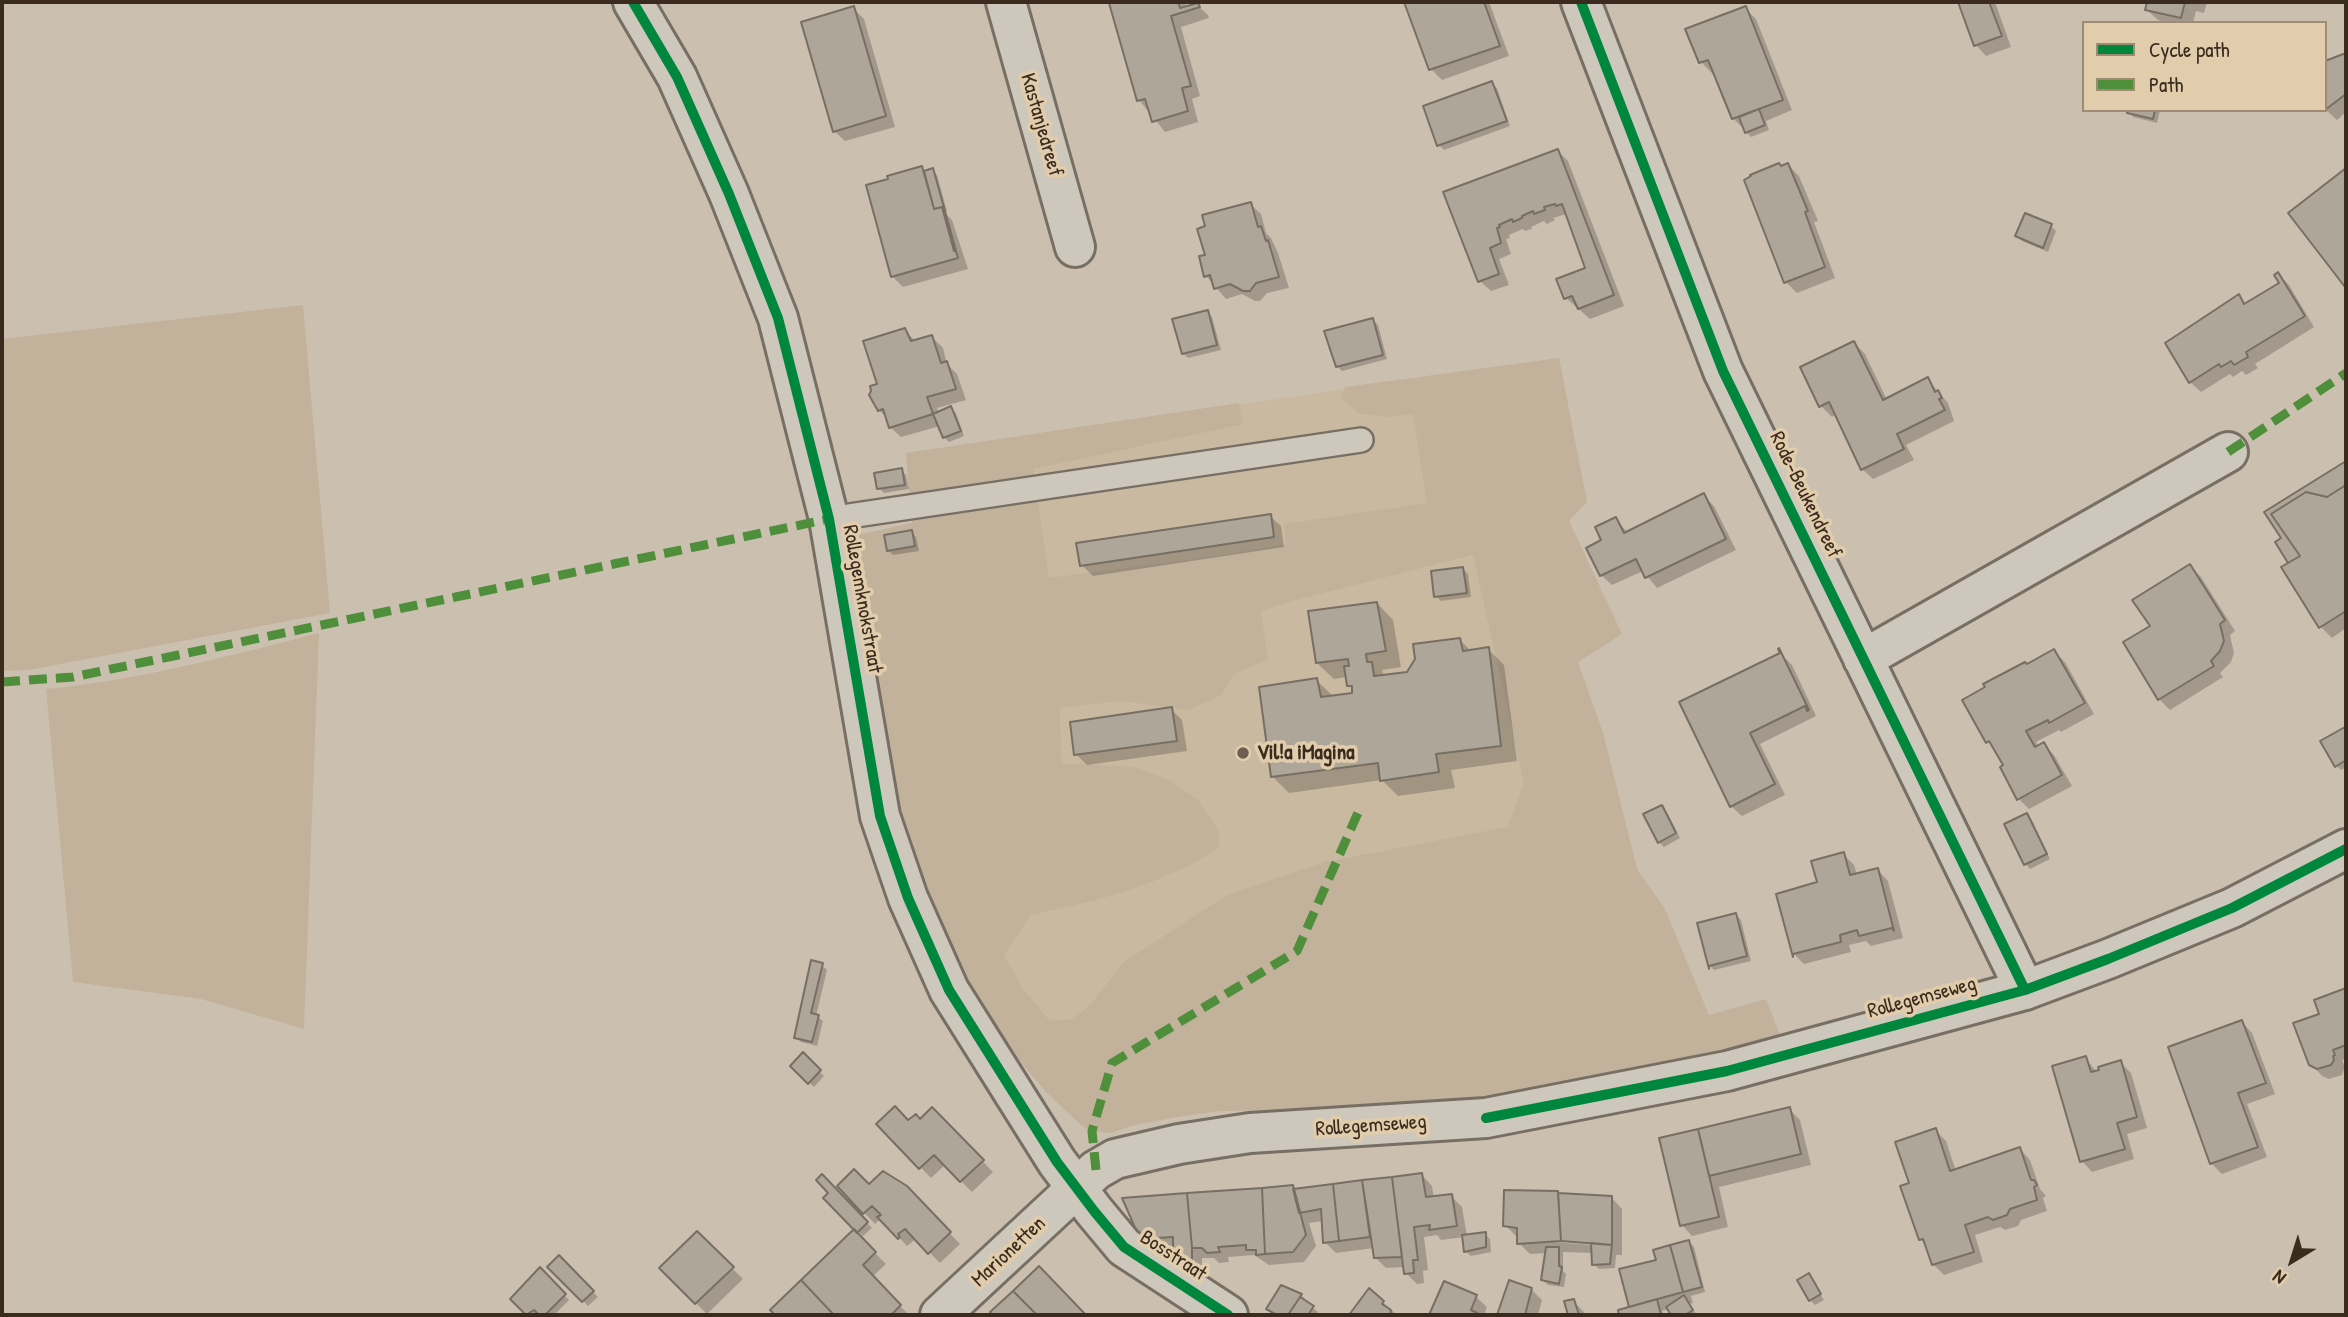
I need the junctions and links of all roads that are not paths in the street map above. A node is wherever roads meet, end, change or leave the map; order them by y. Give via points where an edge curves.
1 (633, 2) edge
2 (1006, 2) edge
3 (1581, 2) edge
4 (1075, 247) dead end
5 (1361, 440) dead end
6 (2228, 452) dead end
7 (829, 519) junction
8 (1863, 659) junction
9 (2346, 849) edge
10 (2025, 990) junction
11 (1078, 1188) junction
12 (940, 1315) edge
13 (1228, 1315) edge

1 - 7 street, Rollegemknokstraat via 677,77 778,318
2 - 4 street, Kastanjedreef
3 - 8 street, Rode-Beukendreef via 1723,371
5 - 7 lane
6 - 8 street
7 - 11 street, Rollegemknokstraat via 880,816 908,898 949,989
8 - 10 street, Rode-Beukendreef
9 - 10 street, Rollegemseweg via 2232,908
10 - 11 street, Rollegemseweg via 1727,1071 1486,1118 1250,1133 1179,1144 1115,1159
11 - 12 street, Marionetten
11 - 13 street, Bosstraat via 1124,1247

